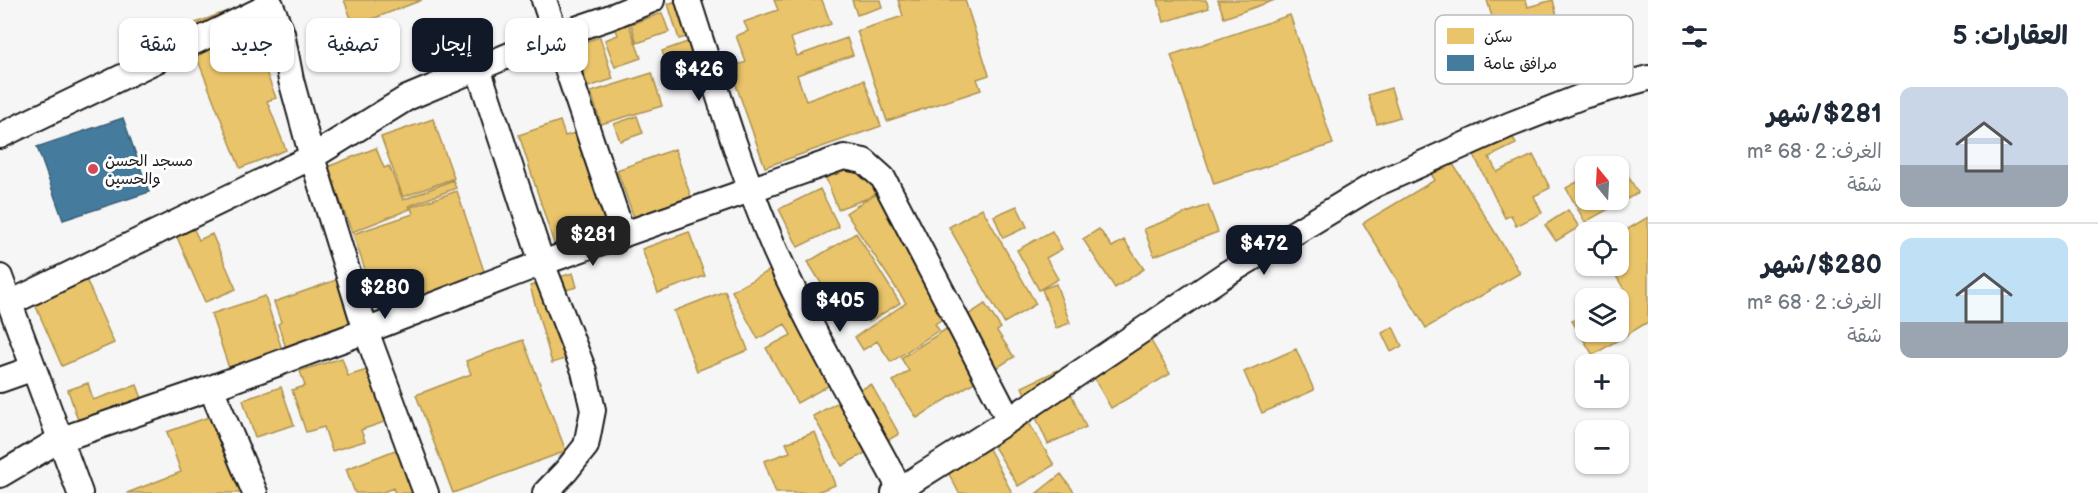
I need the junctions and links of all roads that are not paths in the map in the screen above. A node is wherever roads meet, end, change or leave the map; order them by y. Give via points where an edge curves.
1 (544, 0) edge
2 (652, 0) edge
3 (688, 0) edge
4 (273, 2) edge
5 (550, 18) edge
6 (588, 25) edge
7 (469, 72) edge
8 (479, 72) edge
9 (567, 72) edge
10 (1648, 78) edge
11 (1633, 82) edge
12 (1628, 84) edge
13 (0, 136) edge
14 (312, 157) junction
15 (751, 191) junction
16 (623, 235) junction
17 (542, 262) junction
18 (0, 277) edge
19 (10, 303) junction
20 (366, 331) junction
21 (34, 368) junction
22 (0, 380) edge
23 (211, 388) junction
24 (1009, 420) junction
25 (59, 440) junction
26 (0, 475) edge
27 (897, 491) edge
28 (80, 493) edge
29 (255, 493) edge
30 (426, 493) edge
31 (545, 493) edge

1 - 5 street
2 - 6 street
3 - 15 street
4 - 13 street
4 - 14 street
7 - 14 street via 407,98
8 - 17 street
9 - 16 street
10 - 11 street
12 - 24 street via 1573,100 1374,185 1226,274
14 - 19 street
14 - 20 street
15 - 16 street
15 - 24 street via 844,157 870,165 883,178
15 - 27 street via 776,251
16 - 17 street
17 - 20 street
17 - 31 street via 584,371 593,410 586,446
18 - 19 street
19 - 21 street
20 - 23 street
20 - 30 street
21 - 22 street
21 - 25 street
23 - 25 street
23 - 29 street
24 - 27 street
25 - 26 street
25 - 28 street

